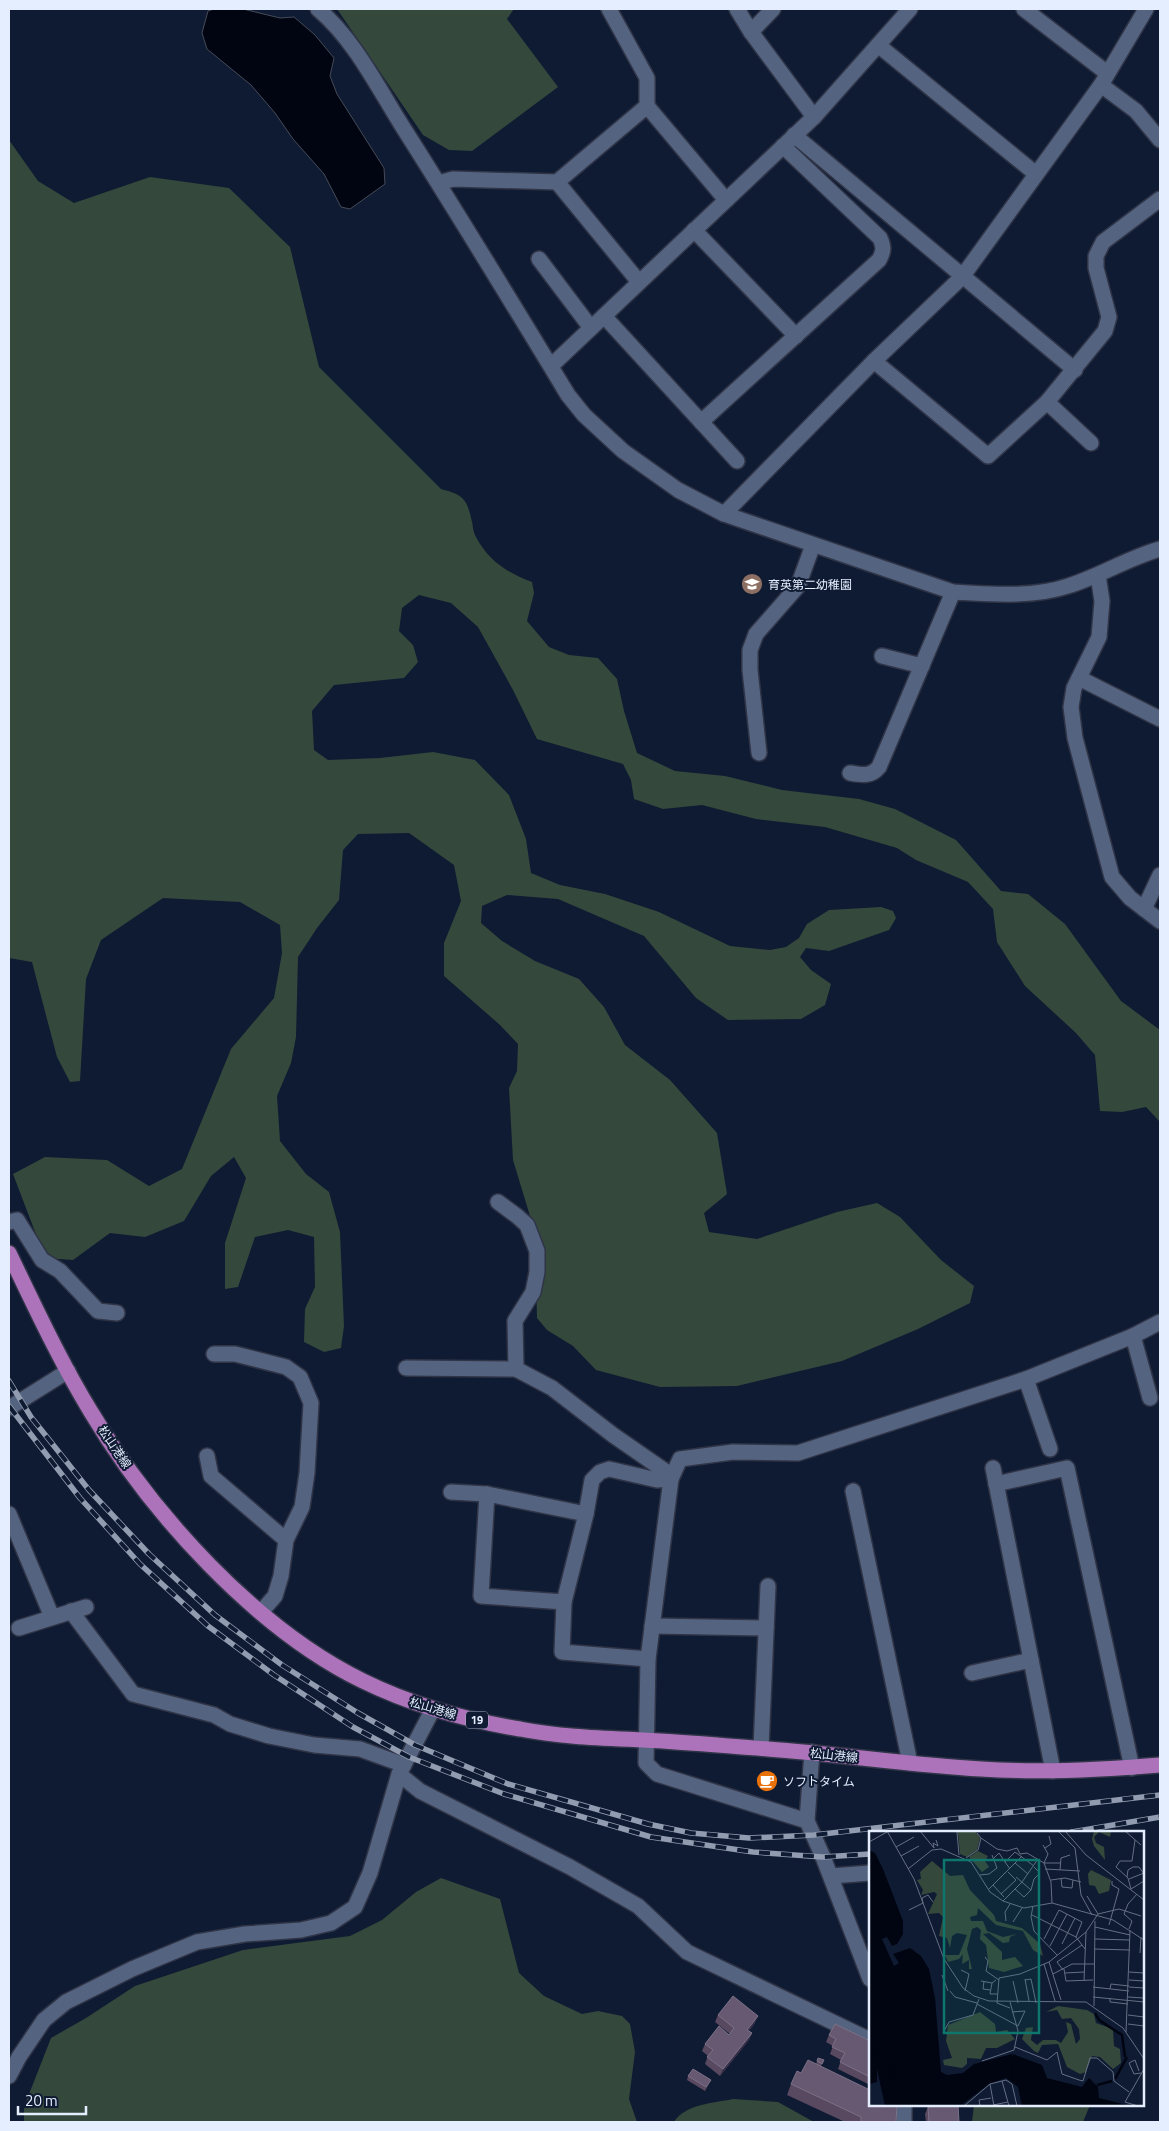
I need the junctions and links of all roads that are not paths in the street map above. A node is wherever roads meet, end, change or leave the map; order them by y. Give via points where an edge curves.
1 (318, 9) edge
2 (609, 9) edge
3 (737, 9) edge
4 (773, 9) edge
5 (910, 9) edge
6 (1024, 9) edge
7 (1146, 9) edge
8 (751, 32) junction
9 (878, 45) junction
10 (1104, 79) junction
11 (647, 106) junction
12 (814, 117) junction
13 (1160, 140) edge
14 (788, 141) junction
15 (1036, 174) junction
16 (557, 182) junction
17 (439, 184) junction
18 (1160, 199) edge
19 (726, 200) junction
20 (694, 230) junction
21 (539, 258) dead end
22 (962, 277) junction
23 (639, 282) junction
24 (604, 316) junction
25 (591, 328) junction
26 (796, 336) junction
27 (874, 361) junction
28 (551, 366) junction
29 (1075, 370) junction
30 (1047, 402) junction
31 (701, 422) junction
32 (1091, 443) dead end
33 (737, 460) dead end
34 (724, 514) junction
35 (813, 545) junction
36 (1160, 550) edge
37 (1098, 576) junction
38 (953, 592) junction
39 (882, 656) dead end
40 (922, 666) junction
41 (1079, 678) junction
42 (1160, 719) edge
43 (759, 753) dead end
44 (850, 773) dead end
45 (1160, 875) edge
46 (1144, 908) junction
47 (1160, 922) edge
48 (498, 1202) dead end
49 (9, 1222) edge
50 (9, 1253) edge
51 (118, 1312) dead end
52 (1160, 1322) edge
53 (1133, 1336) junction
54 (214, 1354) dead end
55 (406, 1368) dead end
56 (516, 1369) junction
57 (68, 1372) junction
58 (1026, 1379) junction
59 (1150, 1398) dead end
60 (9, 1408) edge
61 (1050, 1449) dead end
62 (207, 1456) dead end
63 (993, 1468) dead end
64 (671, 1478) junction
65 (996, 1484) junction
66 (854, 1490) dead end
67 (451, 1492) dead end
68 (487, 1494) junction
69 (9, 1514) edge
70 (586, 1514) junction
71 (286, 1540) junction
72 (768, 1586) dead end
73 (564, 1602) junction
74 (86, 1607) dead end
75 (71, 1611) junction
76 (261, 1612) junction
77 (52, 1618) junction
78 (652, 1626) junction
79 (19, 1628) dead end
80 (766, 1628) junction
81 (648, 1659) junction
82 (1031, 1660) junction
83 (972, 1673) dead end
84 (434, 1709) junction
85 (645, 1740) junction
86 (761, 1748) junction
87 (812, 1752) junction
88 (910, 1763) junction
89 (1160, 1765) edge
90 (1132, 1768) junction
91 (401, 1770) junction
92 (1053, 1771) junction
93 (808, 1821) junction
94 (869, 1873) edge
95 (831, 1876) junction
96 (869, 1976) edge
97 (869, 2040) edge
98 (9, 2076) edge
99 (904, 2106) edge
100 (904, 2122) edge

1 - 17 street via 335,23 357,54
2 - 11 street via 647,78
3 - 8 street
4 - 8 street
5 - 9 street
6 - 10 street
7 - 10 street
8 - 12 street
9 - 12 street
9 - 15 street
10 - 13 street
10 - 15 street
11 - 16 street
11 - 19 street
12 - 14 street
14 - 19 street
14 - 22 street
14 - 26 street via 884,246 879,260
15 - 22 street
16 - 17 street via 453,179
16 - 23 street
17 - 28 street
18 - 29 street via 1103,242 1096,256 1096,268 1109,317 1105,331
19 - 20 street
20 - 23 street
20 - 26 street
21 - 25 street
22 - 27 street
22 - 29 street
23 - 24 street
24 - 25 street
24 - 31 street
25 - 28 street
26 - 31 street
27 - 30 street via 988,456
27 - 34 street
28 - 34 street via 584,415 623,451 678,490
29 - 30 street
30 - 32 street
31 - 33 street
34 - 35 street
35 - 38 street
35 - 43 street via 798,586 756,634 750,650
36 - 37 street via 1142,554
37 - 38 street via 1034,593
37 - 41 street via 1102,601 1099,637
38 - 40 street
39 - 40 street
40 - 44 street via 880,767 865,776
41 - 42 street
41 - 46 street via 1071,707 1075,738 1112,877 1130,898
45 - 46 street
46 - 47 street
48 - 56 street via 527,1225 537,1251 533,1292 515,1321
49 - 51 street via 17,1220 42,1260 60,1271 98,1311
50 - 57 main road, 松山港線 / 19
52 - 53 street
53 - 58 street
53 - 59 street
54 - 71 street via 235,1354 286,1367 300,1377 311,1403 302,1507
55 - 56 street
56 - 64 street via 552,1388
57 - 60 street
57 - 76 main road, 松山港線 / 19 via 104,1432 161,1509 227,1584
58 - 61 street
58 - 64 street via 798,1453 733,1452 680,1459
62 - 71 street via 211,1476
63 - 65 street
64 - 70 street via 657,1480 608,1470 600,1472 592,1480
64 - 78 street
65 - 82 street
65 - 90 street via 1067,1468
66 - 88 street
67 - 68 street
68 - 70 street
68 - 73 street via 481,1596
69 - 77 street
70 - 73 street
71 - 76 street via 275,1596
72 - 80 street
73 - 81 street via 562,1652
74 - 75 street
75 - 77 street
75 - 91 street via 133,1694 214,1715 230,1724 269,1736 314,1745 360,1749
76 - 84 main road, 松山港線 / 19 via 321,1657 358,1679
77 - 79 street
78 - 80 street
78 - 81 street
80 - 86 street
81 - 85 street
82 - 83 street
82 - 92 street
84 - 85 main road, 松山港線 / 19 via 555,1735
84 - 91 street
85 - 86 main road, 松山港線 / 19
85 - 93 street via 646,1763 657,1774
86 - 87 main road, 松山港線 / 19
87 - 88 main road, 松山港線 / 19
87 - 93 street
88 - 92 main road, 松山港線 / 19
89 - 90 main road, 松山港線 / 19
90 - 92 main road, 松山港線 / 19
91 - 97 street via 428,1795 570,1867 638,1906 688,1952
91 - 98 street via 370,1873 354,1907 331,1923 301,1930 197,1942 132,1968 66,2002 44,2020
93 - 95 street
94 - 95 street
95 - 96 street
99 - 100 street

